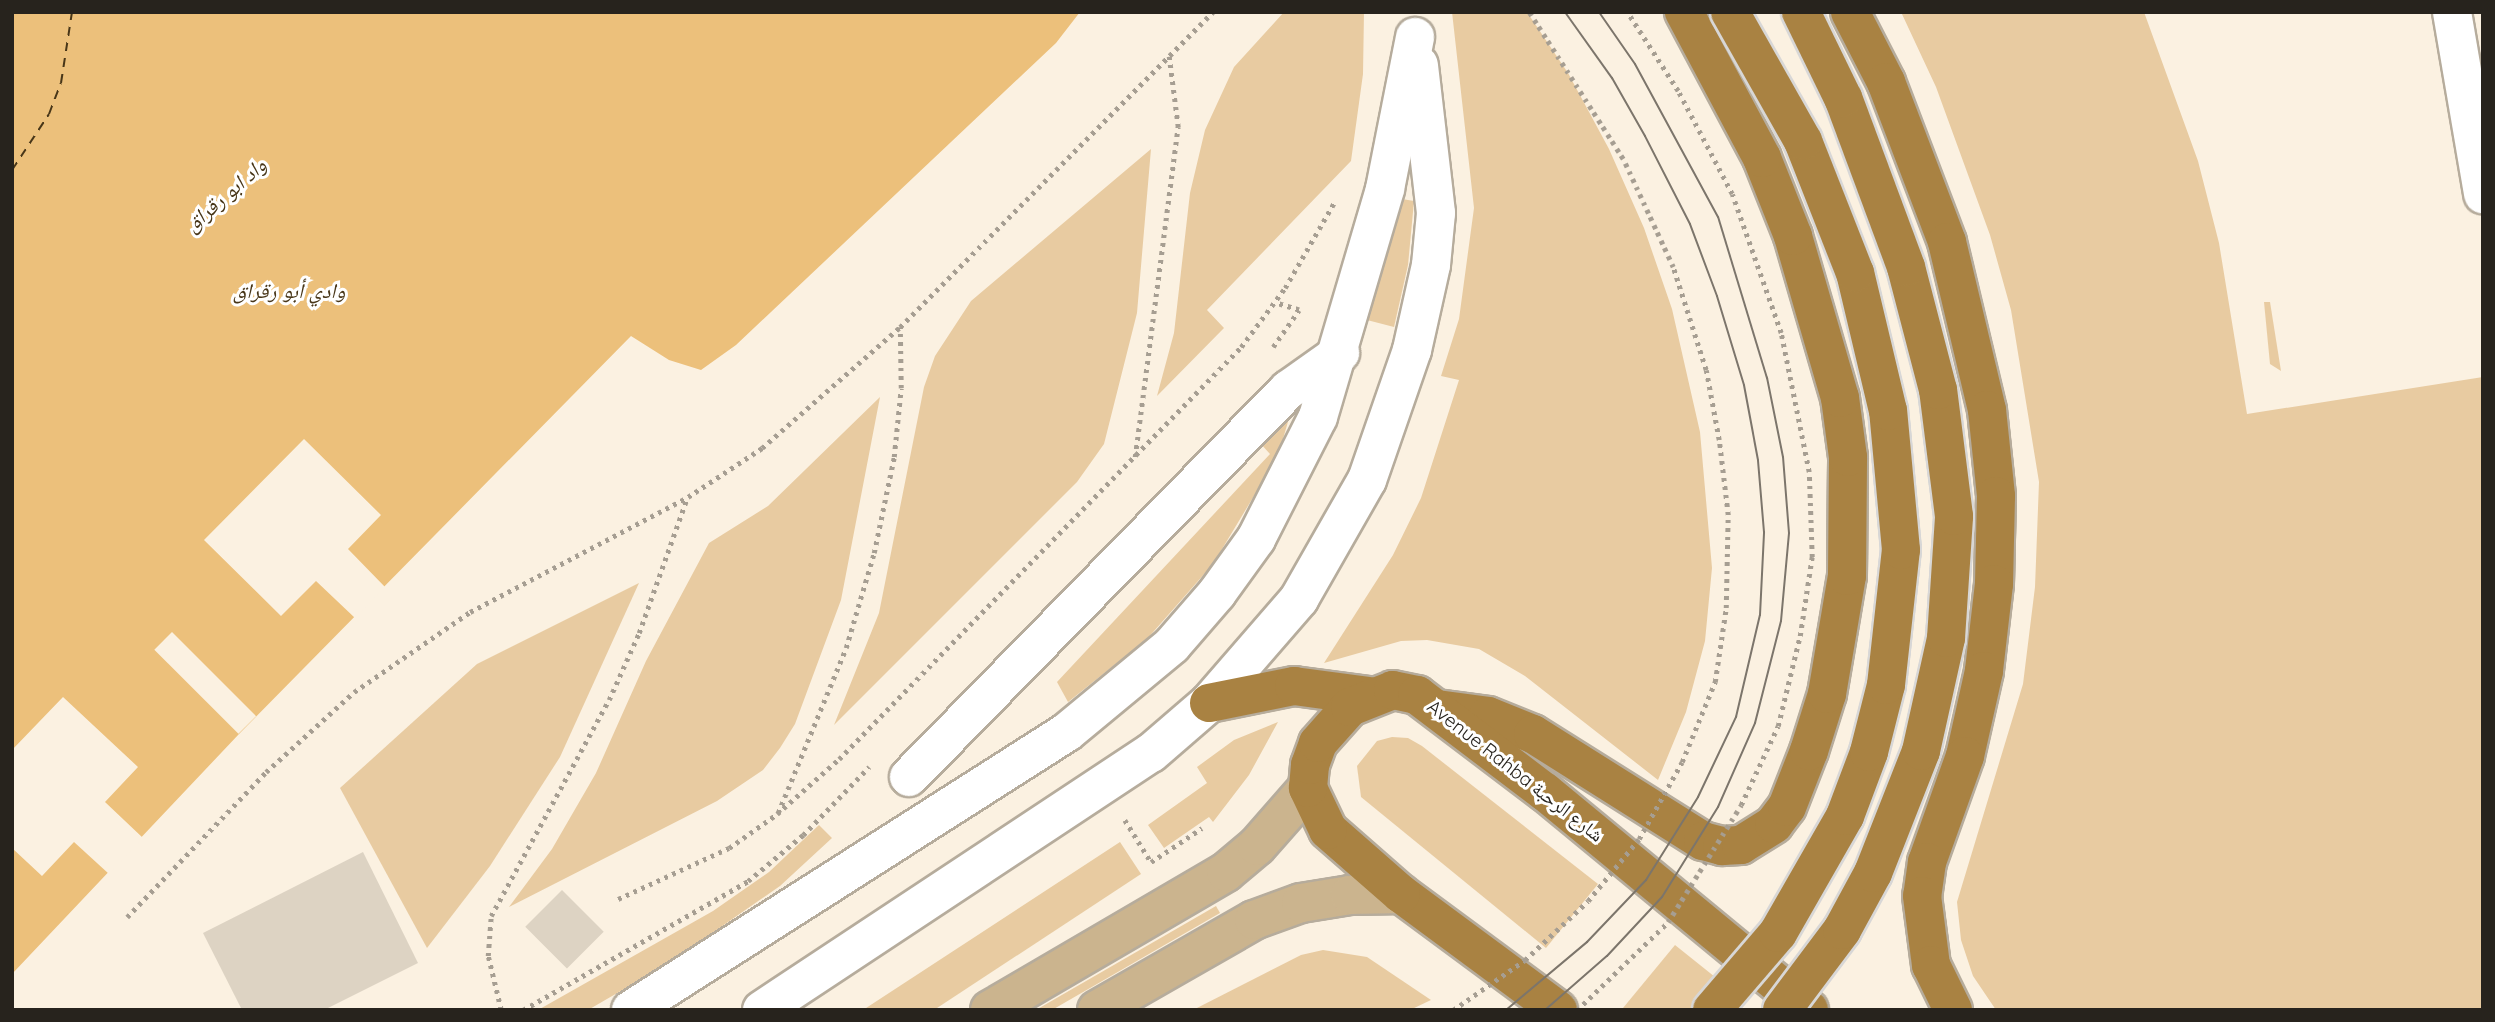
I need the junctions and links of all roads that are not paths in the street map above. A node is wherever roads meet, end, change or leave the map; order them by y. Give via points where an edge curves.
1 (1684, 12) edge
2 (1730, 12) edge
3 (1801, 12) edge
4 (1850, 12) edge
5 (2452, 12) edge
6 (1414, 25) edge
7 (2483, 194) edge
8 (1340, 353) junction
9 (1369, 696) junction
10 (1209, 703) junction
11 (1437, 709) junction
12 (892, 769) road end
13 (1308, 788) junction
14 (1401, 894) junction
15 (631, 1010) edge
16 (762, 1010) edge
17 (990, 1010) edge
18 (1097, 1010) edge
19 (1558, 1010) edge
20 (1712, 1010) edge
21 (1782, 1010) edge
22 (1809, 1010) edge
23 (1953, 1010) edge

1 - 11 highway via 1724,82 1793,236 1834,375 1847,457 1847,576 1839,635 1823,705 1787,807 1759,837 1741,845 1703,841 1533,734 1488,716
2 - 20 highway, bridge via 1803,141 1855,273 1888,411 1901,550 1886,685 1869,752 1844,816 1778,933
3 - 21 highway, bridge via 1843,98 1906,267 1938,390 1954,516 1946,638 1921,751 1873,873 1842,930
4 - 23 highway via 1890,93 1947,242 1970,325 1996,496 1994,584 1984,671 1965,756 1927,862 1922,896 1931,965
5 - 7 street
6 - 8 street via 1385,189
6 - 10 street via 1436,213 1426,290 1393,416 1336,541 1299,599
8 - 12 street via 1288,390
8 - 15 street via 1318,417 1256,539 1172,645 1067,732
9 - 10 highway via 1294,686
9 - 11 highway, Avenue Rahba شارع الرحبة via 1393,690 1417,695
9 - 13 highway, Avenue Rahba شارع الرحبة via 1350,706 1318,743
10 - 16 street via 1104,787
11 - 22 highway, Avenue Rahba شارع الرحبة
13 - 14 highway via 1328,830
13 - 17 main road via 1257,846 1226,872
14 - 18 main road via 1350,895 1301,903 1254,920
14 - 19 highway

